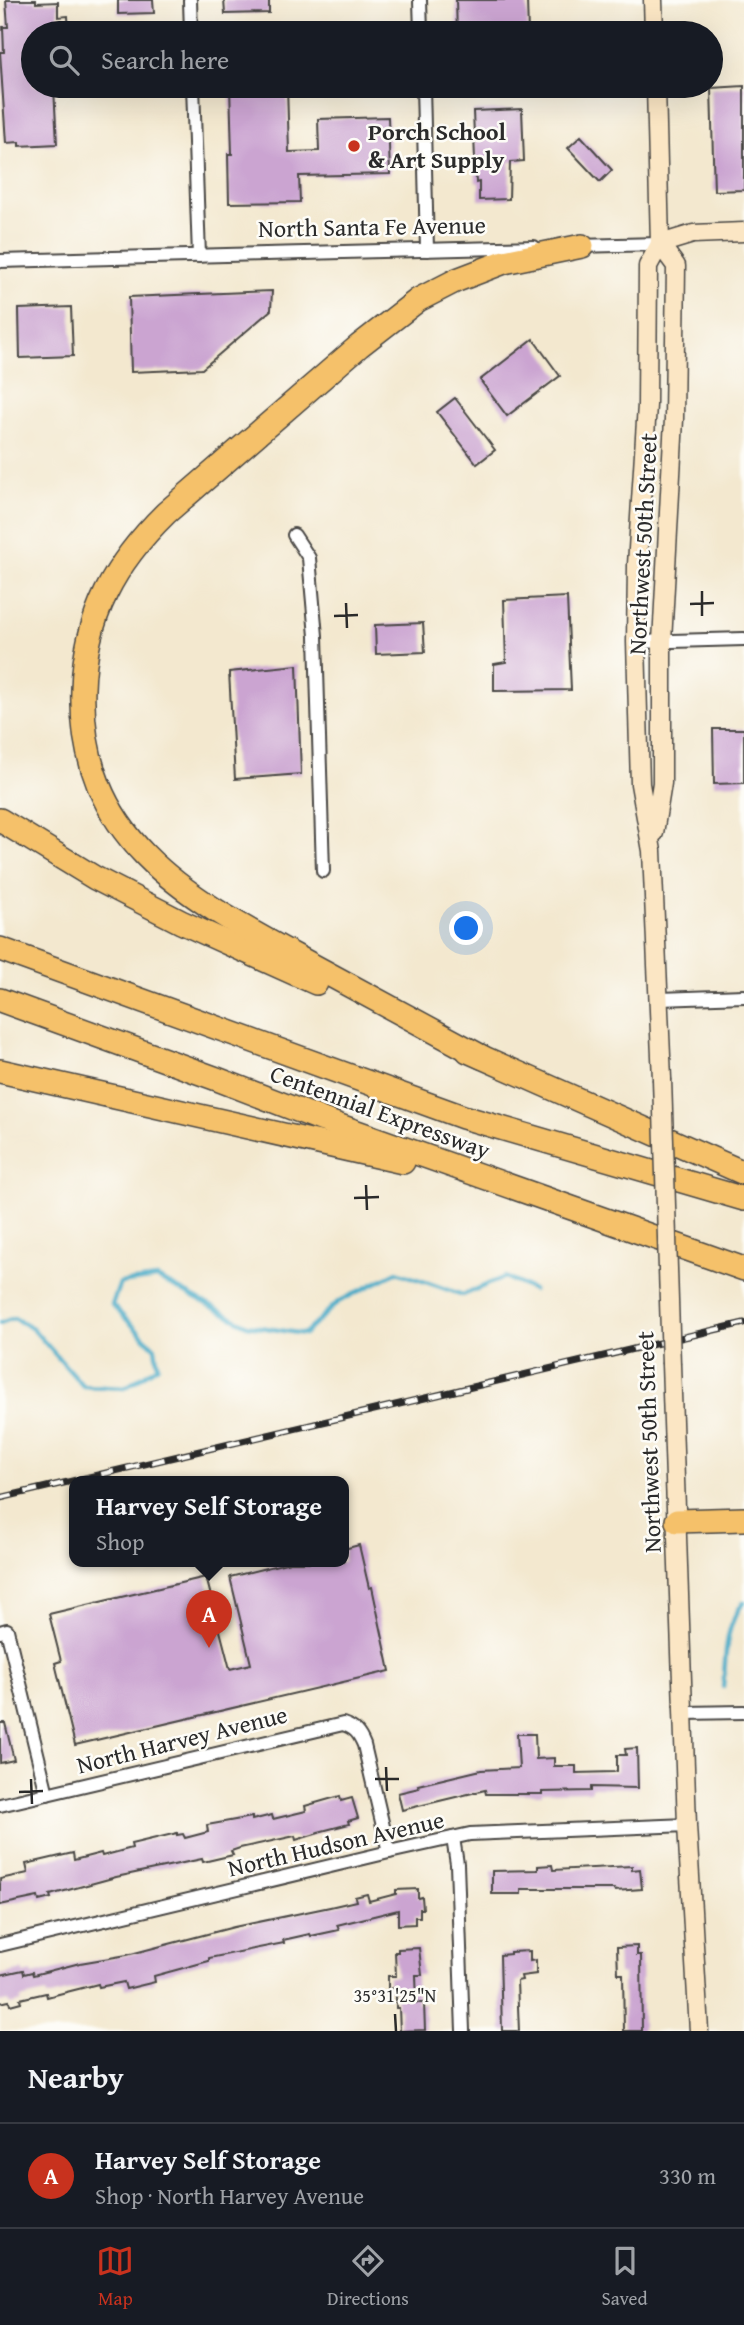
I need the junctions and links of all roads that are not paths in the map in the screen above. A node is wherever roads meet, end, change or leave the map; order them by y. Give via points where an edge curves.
1 (190, 0) edge
2 (420, 0) edge
3 (653, 0) edge
4 (191, 21) edge
5 (421, 21) edge
6 (654, 21) edge
7 (193, 98) edge
8 (422, 98) edge
9 (656, 98) edge
10 (744, 232) edge
11 (660, 244) junction
12 (582, 246) junction
13 (427, 250) junction
14 (199, 256) junction
15 (0, 261) edge
16 (295, 535) dead end
17 (744, 639) edge
18 (636, 642) junction
19 (662, 642) junction
20 (0, 820) edge
21 (652, 851) junction
22 (323, 871) dead end
23 (0, 949) edge
24 (744, 996) edge
25 (660, 999) junction
26 (0, 1000) edge
27 (482, 1057) junction
28 (0, 1071) edge
29 (744, 1173) edge
30 (501, 1184) junction
31 (744, 1199) edge
32 (744, 1269) edge
33 (744, 1519) edge
34 (677, 1521) junction
35 (3, 1631) edge
36 (744, 1712) edge
37 (683, 1713) junction
38 (47, 1794) junction
39 (0, 1805) edge
40 (687, 1825) junction
41 (453, 1838) junction
42 (389, 1852) junction
43 (0, 1945) edge
44 (463, 2031) edge
45 (699, 2031) edge

1 - 4 street
2 - 5 street
3 - 6 main road
7 - 14 street
8 - 13 street
9 - 11 main road, Northwest 50th Street
10 - 11 main road, North Santa Fe Avenue via 693,234
11 - 12 street, North Santa Fe Avenue
11 - 18 main road, Northwest 50th Street via 648,266
11 - 19 main road, Northwest 50th Street via 676,266 674,419
12 - 13 street, North Santa Fe Avenue
12 - 27 highway via 504,262 457,280 418,300 359,346 139,541 105,592 85,664 83,714 92,766 115,817 148,859 224,917
13 - 14 street, North Santa Fe Avenue
14 - 15 street, North Santa Fe Avenue
16 - 22 street via 309,558 316,636
17 - 19 street
18 - 19 street
18 - 21 main road, Northwest 50th Street via 640,784
19 - 21 main road, Northwest 50th Street via 662,783
20 - 27 highway via 95,878 181,922
21 - 25 main road, Northwest 50th Street
23 - 31 highway, Centennial Expressway via 463,1117
24 - 25 street
25 - 34 main road, Northwest 50th Street, bridge
26 - 30 highway, Centennial Expressway
27 - 29 highway
28 - 30 highway
30 - 32 highway, Centennial Expressway
33 - 34 highway
34 - 37 main road, Northwest 50th Street
35 - 38 street
36 - 37 street
37 - 40 main road, Northwest 50th Street
38 - 39 street, North Harvey Avenue
38 - 42 street, North Harvey Avenue via 343,1724 353,1727 364,1745
40 - 41 street, North Hudson Avenue via 491,1832
40 - 45 main road, Northwest 50th Street
41 - 42 street, North Hudson Avenue
41 - 44 street
42 - 43 street, North Hudson Avenue

